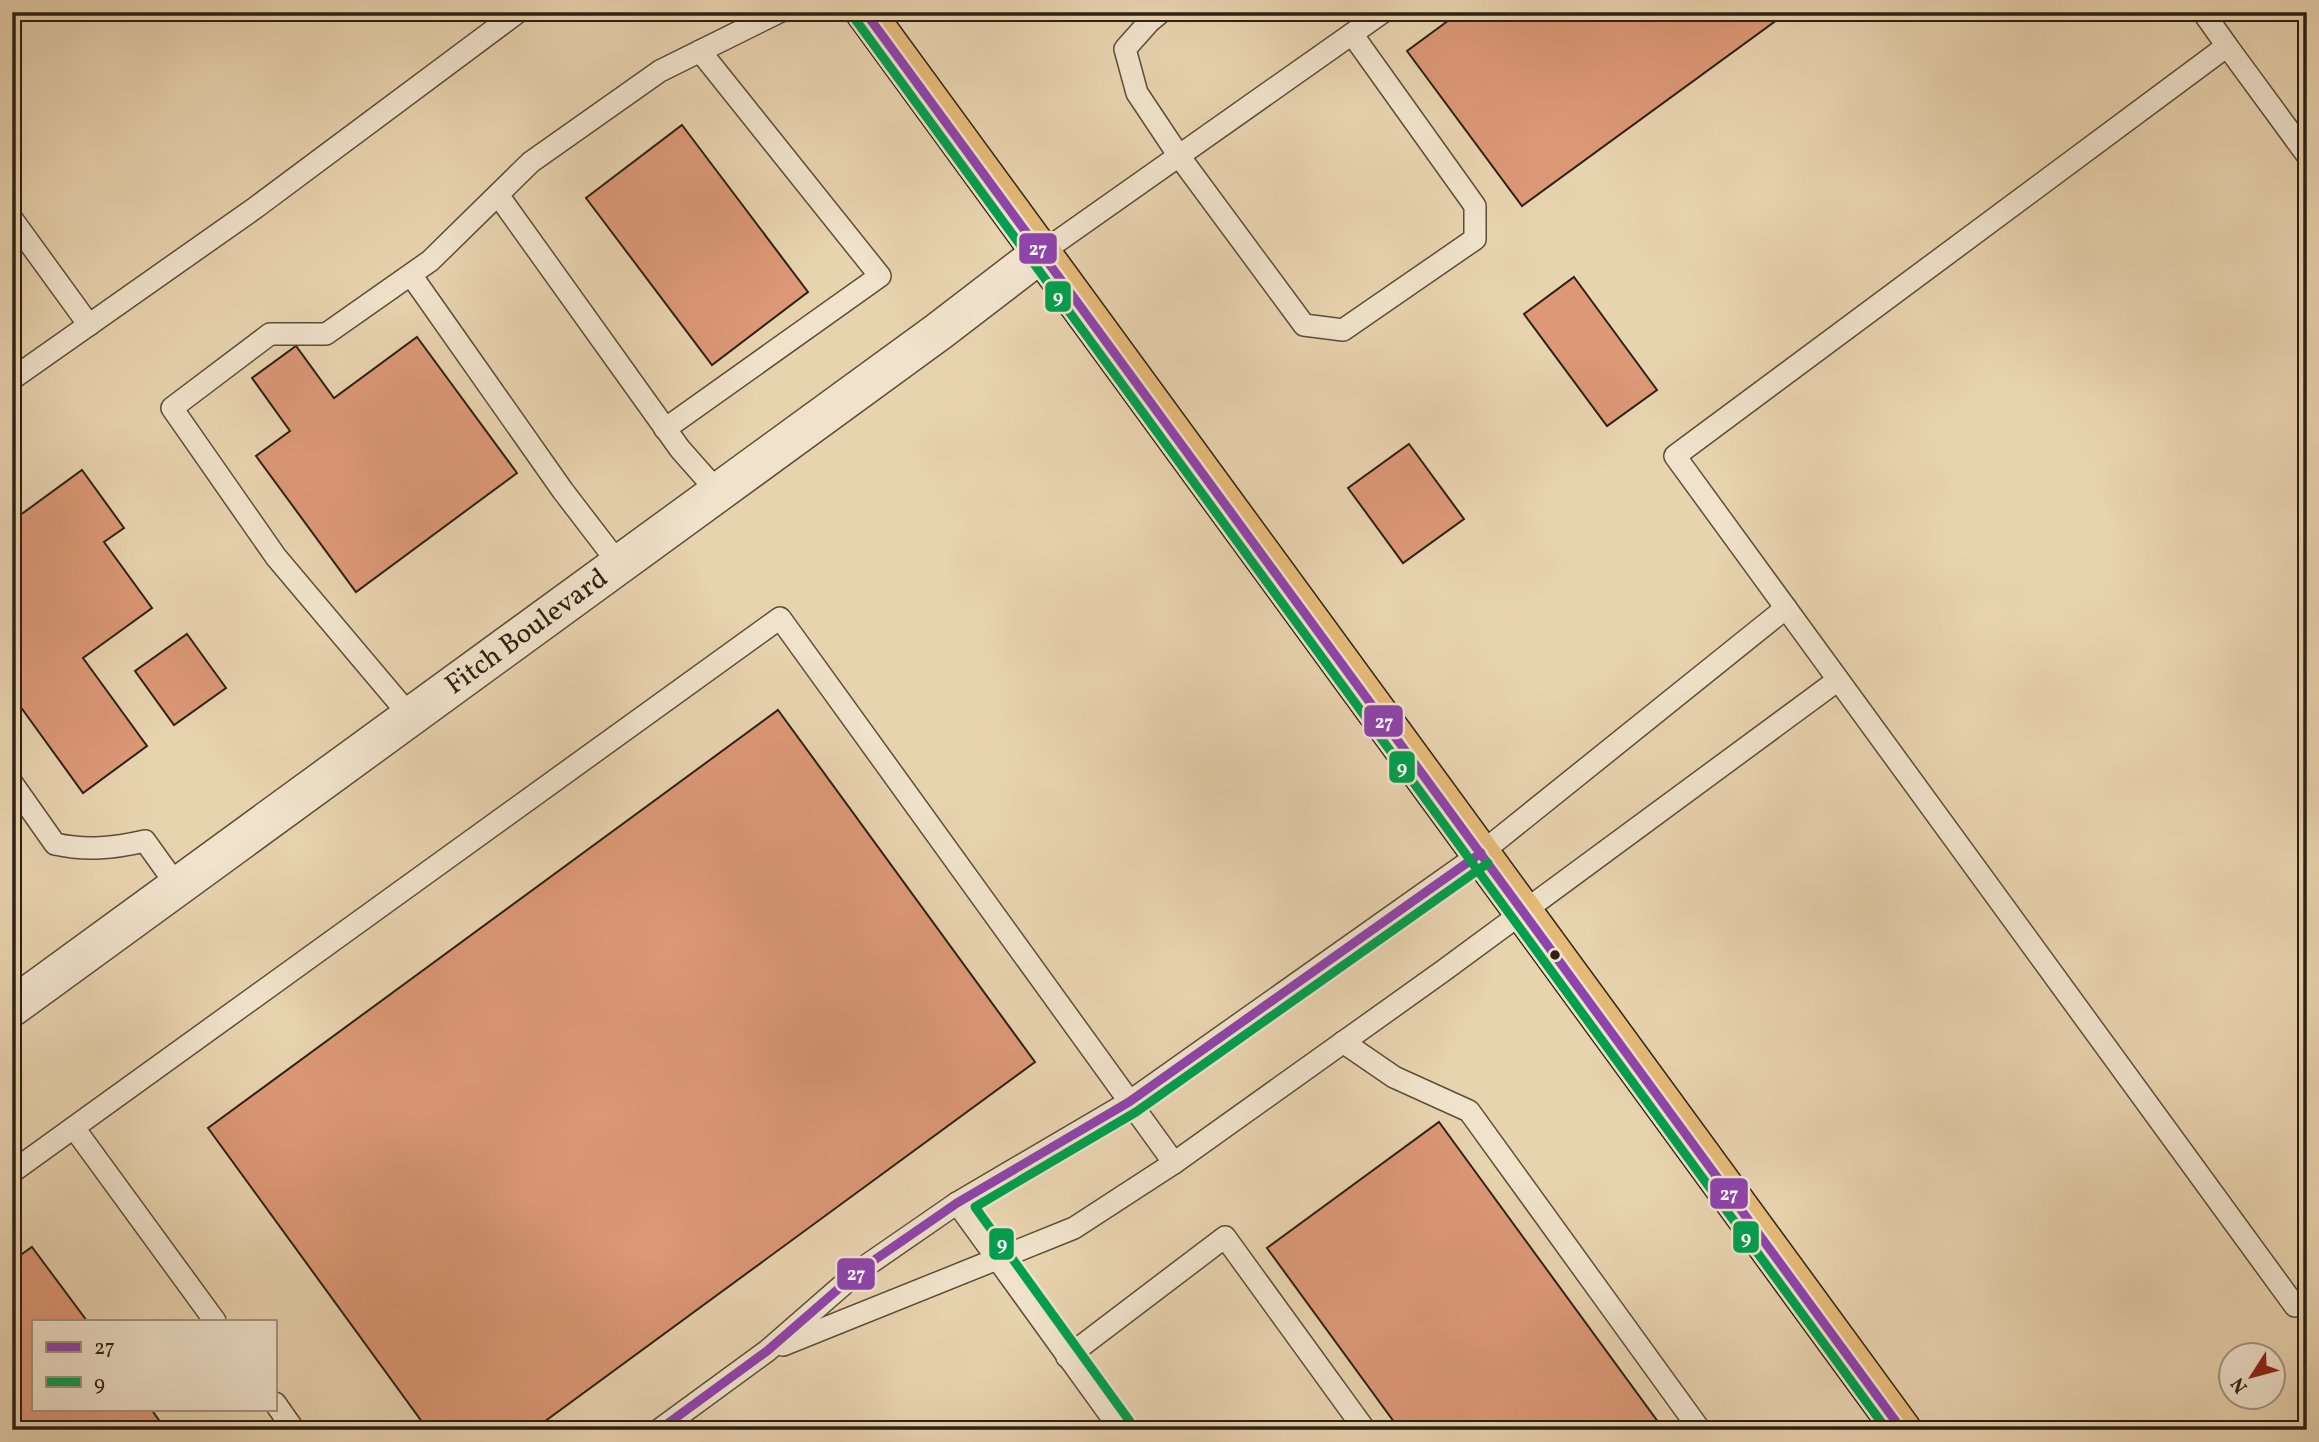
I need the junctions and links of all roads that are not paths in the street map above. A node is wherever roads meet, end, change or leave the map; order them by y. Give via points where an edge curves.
1 (518, 12) edge
2 (779, 12) edge
3 (865, 12) edge
4 (1161, 12) edge
5 (1383, 12) edge
6 (2203, 12) edge
7 (1352, 34) junction
8 (2227, 46) junction
9 (700, 51) junction
10 (2307, 155) edge
11 (1179, 156) junction
12 (498, 195) junction
13 (16, 233) edge
14 (1041, 253) junction
15 (411, 275) junction
16 (89, 325) junction
17 (12, 379) edge
18 (665, 429) junction
19 (718, 492) junction
20 (619, 564) junction
21 (1786, 608) junction
22 (1838, 680) junction
23 (411, 717) junction
24 (12, 783) edge
25 (1481, 853) junction
26 (178, 887) junction
27 (1524, 912) junction
28 (12, 1007) edge
29 (1343, 1042) junction
30 (1129, 1102) junction
31 (74, 1128) junction
32 (1174, 1163) junction
33 (12, 1172) edge
34 (957, 1203) junction
35 (999, 1260) junction
36 (2307, 1297) edge
37 (214, 1320) edge
38 (767, 1351) junction
39 (1067, 1357) junction
40 (276, 1404) edge
41 (294, 1430) edge
42 (659, 1430) edge
43 (1121, 1430) edge
44 (1365, 1430) edge
45 (1700, 1430) edge
46 (1902, 1430) edge

1 - 16 lane
2 - 9 lane
3 - 14 main road
4 - 11 lane via 1125,49 1137,93
5 - 7 lane
6 - 8 lane
7 - 11 lane
7 - 11 lane via 1475,206 1475,239 1343,330 1304,325
8 - 10 lane
8 - 21 lane via 1675,456
9 - 12 lane via 660,71 531,162
9 - 18 lane via 880,276
11 - 14 lane
12 - 15 lane
12 - 18 lane
13 - 16 lane
14 - 19 street, Fitch Boulevard
14 - 25 main road
15 - 20 lane
15 - 23 lane via 326,334 270,334 172,408 276,557
16 - 17 lane
18 - 19 lane
19 - 20 street, Fitch Boulevard
20 - 23 street, Fitch Boulevard
21 - 22 lane
21 - 25 lane
22 - 27 lane
22 - 36 lane via 2295,1306
23 - 26 street, Fitch Boulevard
24 - 26 lane via 55,844 113,848 145,841
25 - 27 main road
25 - 30 lane
26 - 28 street, Fitch Boulevard
27 - 29 lane
27 - 46 main road
29 - 32 lane
29 - 45 lane via 1394,1077 1469,1111
30 - 31 lane via 780,618
30 - 32 lane
30 - 34 lane
31 - 33 lane
31 - 37 lane
32 - 35 lane via 1074,1228
34 - 35 lane
34 - 38 lane via 860,1270
35 - 38 lane
35 - 39 lane
38 - 42 lane
39 - 43 lane
39 - 44 lane via 1225,1237
40 - 41 lane

